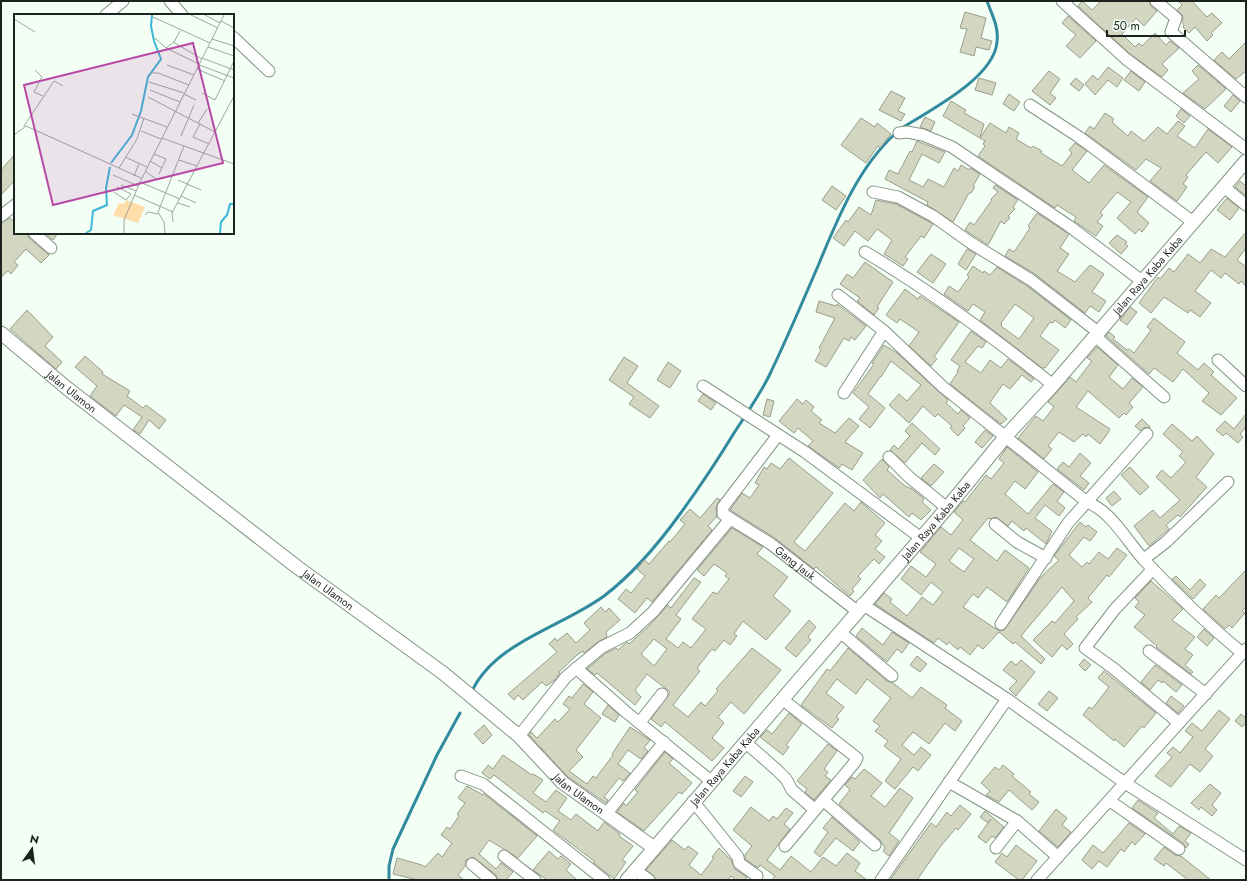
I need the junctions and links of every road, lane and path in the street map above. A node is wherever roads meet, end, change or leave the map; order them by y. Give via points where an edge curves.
1 (123, 1) edge
2 (170, 1) edge
3 (1062, 1) edge
4 (1156, 1) edge
5 (107, 14) edge
6 (181, 14) edge
7 (234, 38) edge
8 (270, 71) dead end
9 (1246, 97) edge
10 (1030, 105) dead end
11 (899, 133) dead end
12 (1246, 149) edge
13 (1246, 161) edge
14 (1224, 187) junction
15 (873, 192) dead end
16 (1246, 205) edge
17 (1193, 222) junction
18 (35, 234) edge
19 (51, 248) dead end
20 (865, 252) dead end
21 (1142, 281) junction
22 (838, 295) dead end
23 (884, 331) junction
24 (1, 332) edge
25 (1097, 334) junction
26 (1218, 360) dead end
27 (1053, 385) junction
28 (703, 386) dead end
29 (1246, 386) edge
30 (844, 393) dead end
31 (1164, 397) dead end
32 (774, 433) junction
33 (1147, 434) dead end
34 (1006, 436) junction
35 (889, 457) dead end
36 (1228, 482) dead end
37 (1087, 502) junction
38 (947, 508) junction
39 (730, 519) junction
40 (995, 524) dead end
41 (921, 538) junction
42 (1046, 558) junction
43 (1144, 560) junction
44 (1153, 569) junction
45 (860, 608) junction
46 (1001, 624) dead end
47 (840, 632) junction
48 (1149, 651) dead end
49 (1244, 651) edge
50 (576, 668) junction
51 (892, 676) dead end
52 (662, 694) dead end
53 (1206, 694) junction
54 (782, 699) junction
55 (1007, 699) junction
56 (640, 722) junction
57 (1179, 723) junction
58 (519, 736) junction
59 (664, 742) junction
60 (745, 742) junction
61 (461, 776) dead end
62 (711, 781) junction
63 (949, 782) junction
64 (1125, 783) junction
65 (823, 800) junction
66 (693, 801) junction
67 (1110, 801) junction
68 (815, 810) junction
69 (606, 814) junction
70 (1016, 821) junction
71 (875, 845) dead end
72 (785, 846) dead end
73 (653, 847) junction
74 (996, 848) dead end
75 (1180, 849) dead end
76 (504, 856) dead end
77 (1058, 857) junction
78 (1246, 860) edge
79 (472, 864) dead end
80 (631, 875) edge
81 (757, 876) dead end
82 (491, 880) edge
83 (535, 880) edge
84 (604, 880) edge
85 (649, 880) edge
86 (881, 880) edge
87 (1037, 880) edge

1 - 5 street
2 - 6 street
3 - 12 street via 1126,59
4 - 9 street via 1176,18 1171,32
7 - 8 street
10 - 17 street via 1079,137
11 - 21 street via 923,135 952,147 1069,226
13 - 14 street, Jalan Raya Kaba Kaba
14 - 16 street
14 - 17 street, Jalan Raya Kaba Kaba
15 - 25 street via 898,197 933,216 1031,280
17 - 21 street, Jalan Raya Kaba Kaba
18 - 19 street
20 - 27 street via 899,272 996,340
21 - 25 street, Jalan Raya Kaba Kaba
22 - 23 street
23 - 30 street
23 - 34 street via 943,387
24 - 58 street, Jalan Ulamon via 163,464 297,567 443,673
25 - 27 street, Jalan Raya Kaba Kaba
25 - 31 street
26 - 29 street
27 - 34 street, Jalan Raya Kaba Kaba
28 - 32 street
32 - 39 street via 722,507 723,514
32 - 41 street via 805,452
33 - 37 street
34 - 37 street
34 - 38 street, Jalan Raya Kaba Kaba
35 - 38 street via 908,477
36 - 43 street
37 - 42 street via 1068,523
37 - 43 street via 1099,508
38 - 41 street, Jalan Raya Kaba Kaba
39 - 45 street, Gang Jauk via 771,544
39 - 50 street via 652,612 630,633 602,648
40 - 42 street via 1017,542
41 - 45 street, Jalan Raya Kaba Kaba
42 - 46 street
43 - 44 street
44 - 49 street via 1201,618
44 - 57 street via 1115,609 1085,648
45 - 47 street, Jalan Raya Kaba Kaba
45 - 55 street, Gang Jauk
47 - 51 street
47 - 54 street, Jalan Raya Kaba Kaba
48 - 53 street
49 - 53 street
50 - 56 street
50 - 58 street via 549,696
52 - 56 street
53 - 57 street
54 - 60 street, Jalan Raya Kaba Kaba
54 - 65 street via 857,758
55 - 63 street
55 - 64 street, Gang Jauk
56 - 59 street
57 - 64 street
58 - 69 street, Jalan Ulamon via 554,775
59 - 62 street
59 - 69 street
60 - 62 street, Jalan Raya Kaba Kaba
60 - 68 street via 777,770 792,790
61 - 84 street via 483,784
62 - 66 street, Jalan Raya Kaba Kaba
63 - 70 street
63 - 86 street
64 - 67 street
64 - 78 street, Gang Jauk
65 - 68 street
65 - 71 street
66 - 73 street, Jalan Raya Kaba Kaba
66 - 81 street via 738,857 739,863
67 - 75 street
67 - 77 street
68 - 72 street
69 - 73 street, Jalan Ulamon
70 - 74 street
70 - 77 street
73 - 80 street, Jalan Raya Kaba Kaba
76 - 83 street
77 - 87 street
79 - 82 street
80 - 85 street

